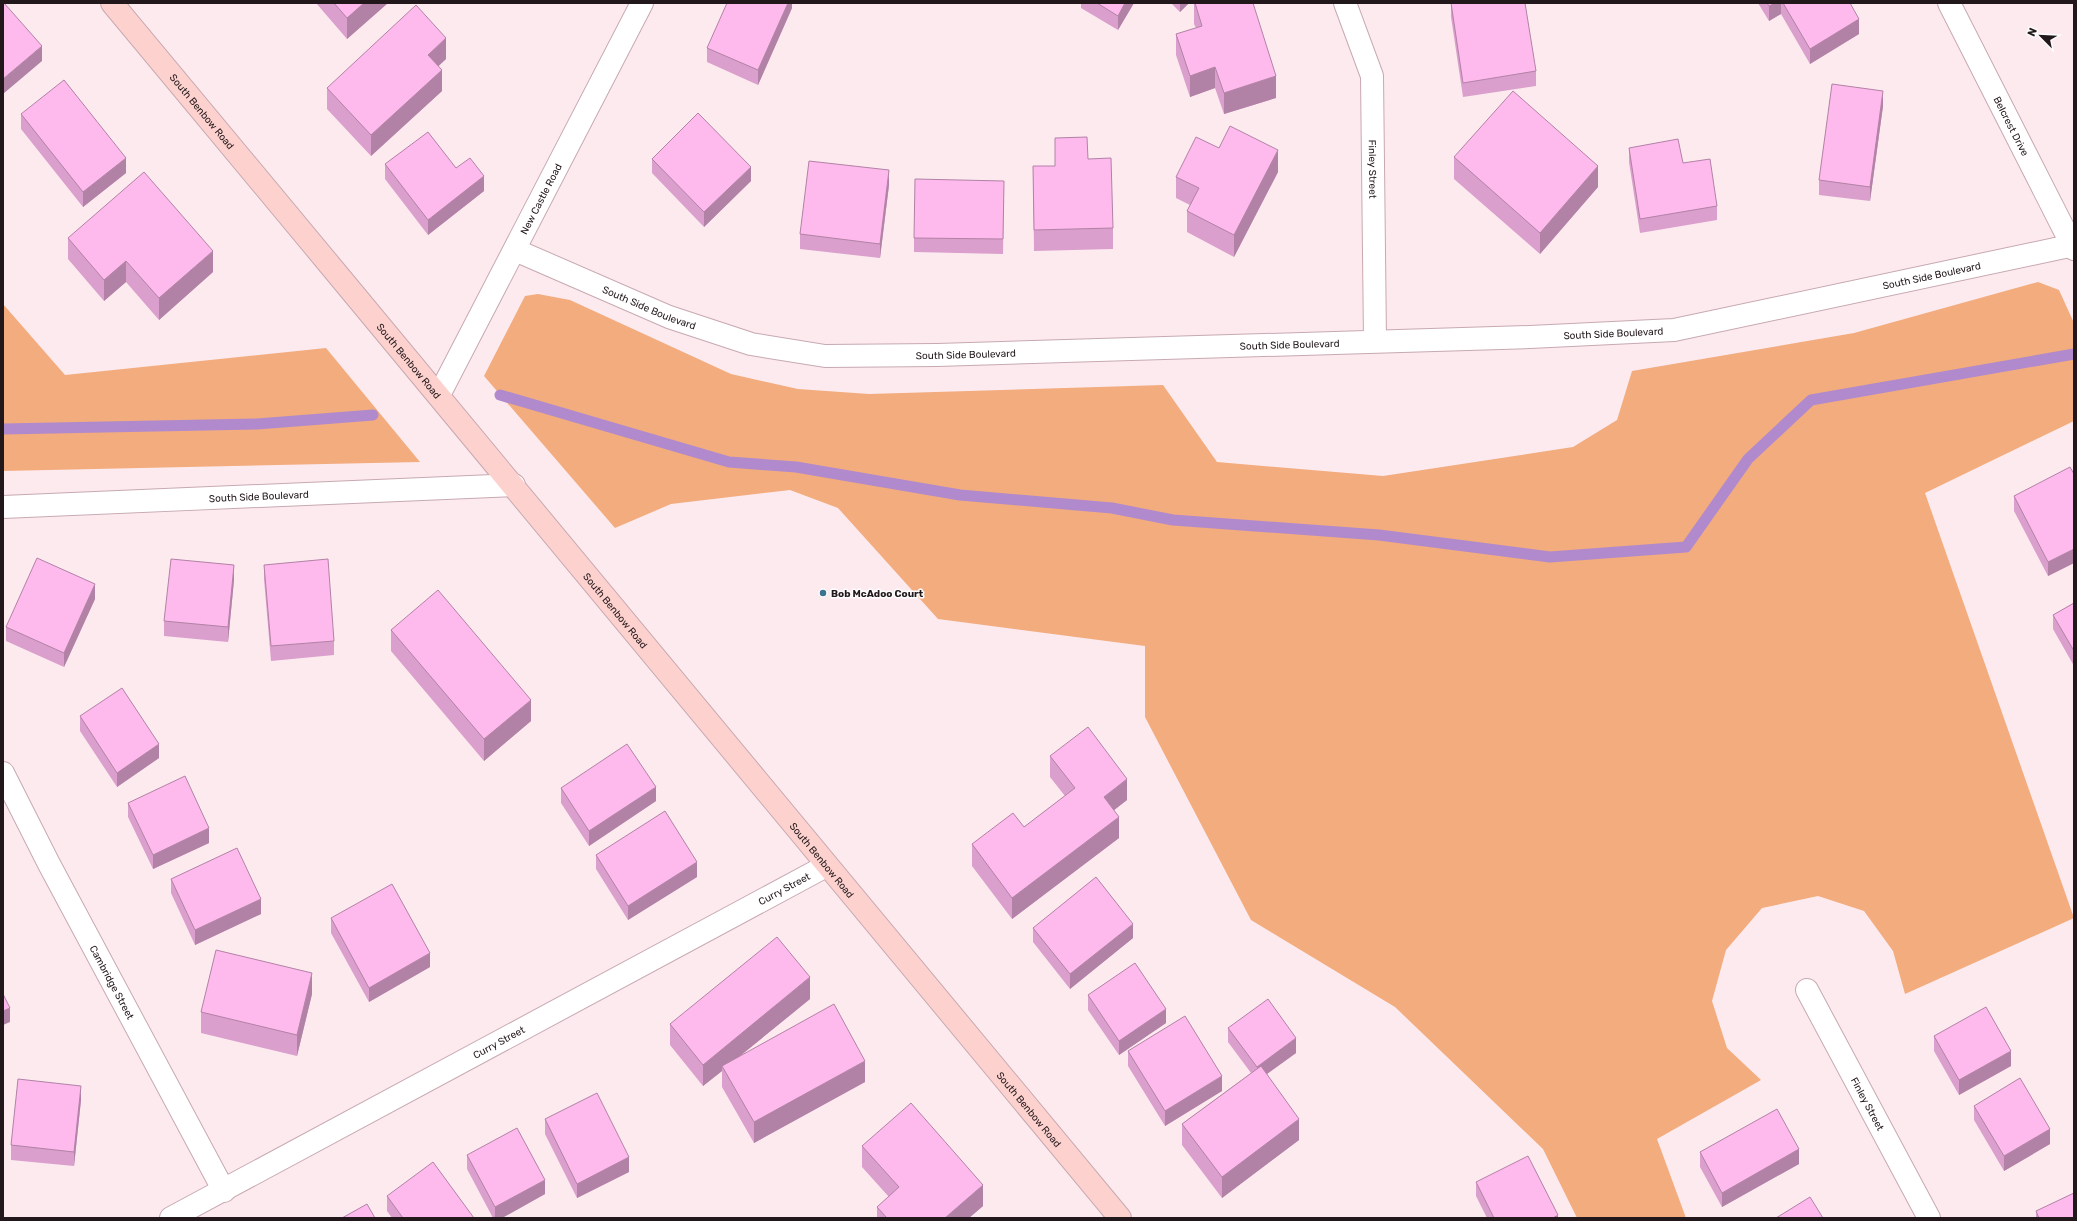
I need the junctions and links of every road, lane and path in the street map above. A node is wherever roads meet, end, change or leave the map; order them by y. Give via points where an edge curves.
1 (112, 3) edge
2 (642, 3) edge
3 (1345, 3) edge
4 (1949, 3) edge
5 (2073, 247) edge
6 (515, 250) junction
7 (1375, 340) junction
8 (439, 395) junction
9 (514, 485) junction
10 (3, 506) edge
11 (3, 773) edge
12 (826, 866) junction
13 (1807, 990) dead end
14 (224, 1191) junction
15 (171, 1218) edge
16 (1120, 1218) edge
17 (1929, 1218) edge

1 - 8 main road, South Benbow Road
2 - 6 street, New Castle Road
3 - 7 street, Finley Street via 1372,76
4 - 5 street, Belcrest Drive
5 - 7 street, South Side Boulevard via 1674,330 1530,337
6 - 7 street, South Side Boulevard via 669,317 751,344 825,356 938,355
6 - 8 street, New Castle Road
8 - 9 main road, South Benbow Road
9 - 10 street, South Side Boulevard
9 - 12 main road, South Benbow Road
11 - 14 street, Cambridge Street
12 - 14 street, Curry Street
12 - 16 main road, South Benbow Road
13 - 17 street, Finley Street
14 - 15 street, Curry Street

